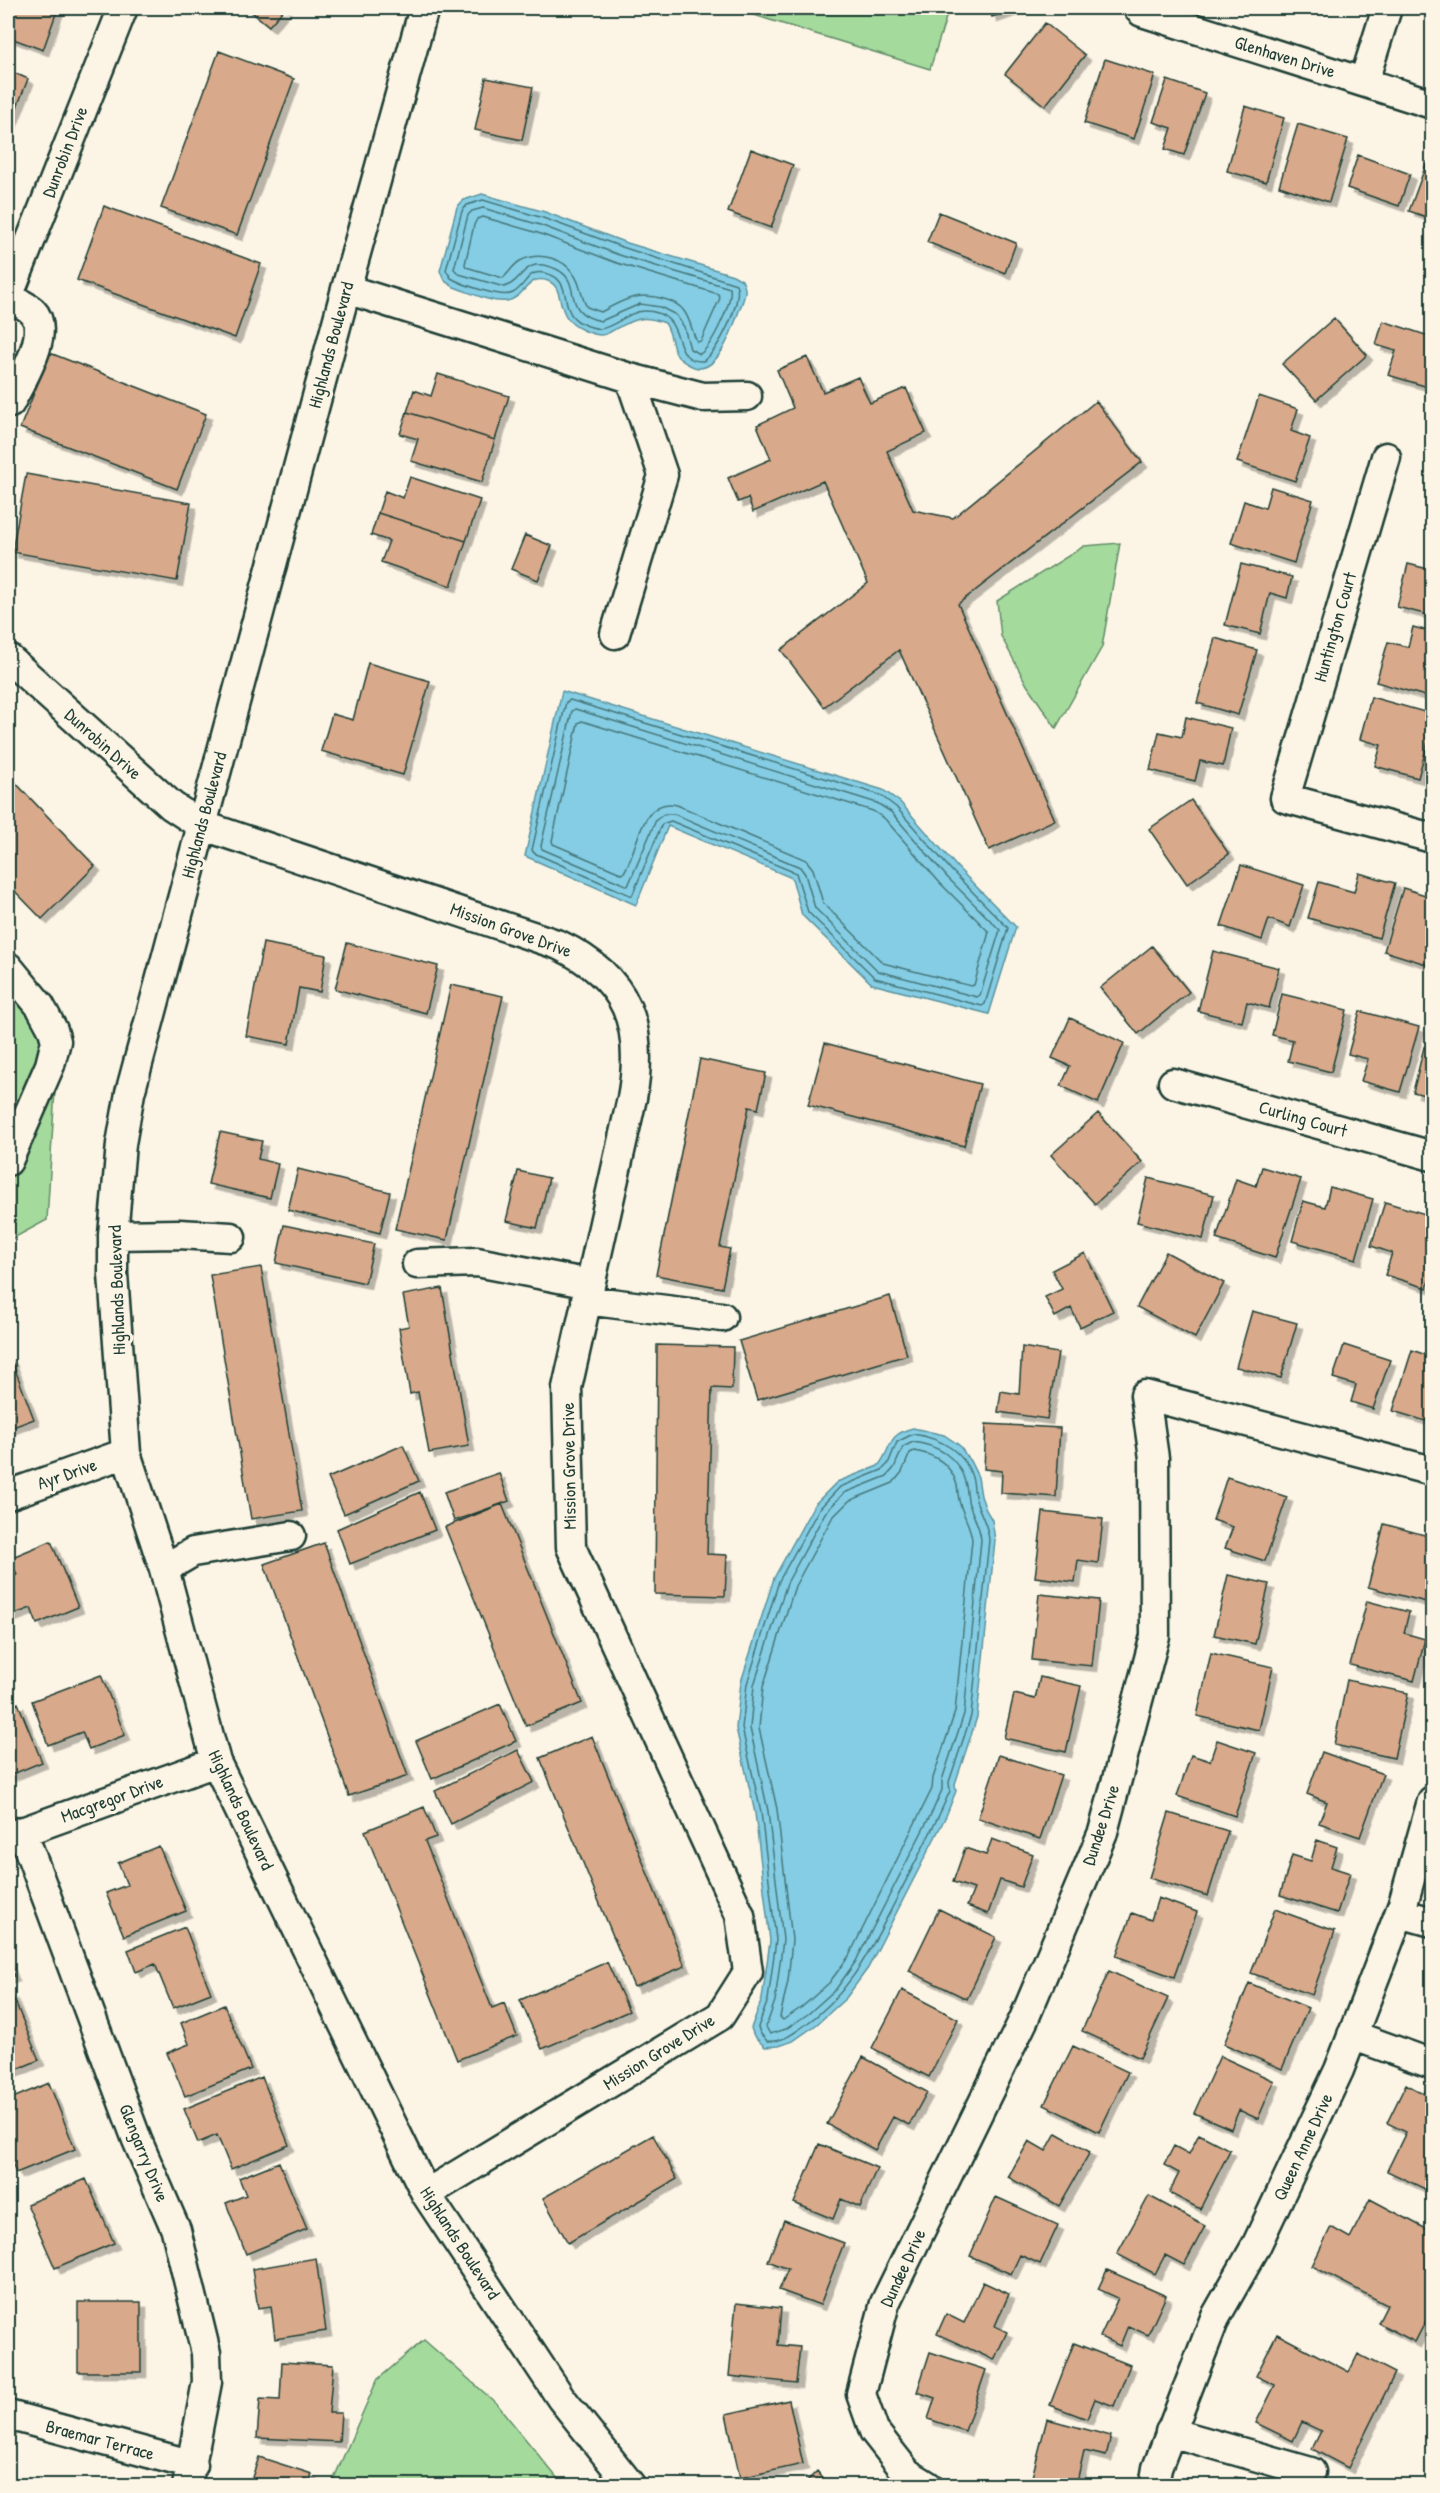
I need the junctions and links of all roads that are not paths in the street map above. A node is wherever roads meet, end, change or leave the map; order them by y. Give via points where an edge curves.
1 (123, 8) edge
2 (424, 8) edge
3 (1138, 8) edge
4 (1387, 8) edge
5 (1364, 81) junction
6 (1432, 104) edge
7 (346, 289) junction
8 (8, 297) edge
9 (630, 378) junction
10 (747, 396) dead end
11 (10, 403) dead end
12 (1386, 457) dead end
13 (615, 634) dead end
14 (8, 658) edge
15 (201, 825) junction
16 (1432, 838) edge
17 (8, 967) edge
18 (1173, 1083) dead end
19 (1432, 1156) edge
20 (8, 1161) edge
21 (113, 1235) junction
22 (231, 1237) dead end
23 (417, 1264) dead end
24 (588, 1292) junction
25 (722, 1317) dead end
26 (126, 1453) junction
27 (1432, 1471) edge
28 (8, 1495) edge
29 (291, 1536) dead end
30 (164, 1569) junction
31 (216, 1762) junction
32 (1432, 1801) edge
33 (15, 1834) edge
34 (1400, 1912) junction
35 (1432, 1922) edge
36 (1352, 2035) junction
37 (1432, 2064) edge
38 (426, 2194) junction
39 (8, 2415) edge
40 (1170, 2432) junction
41 (1311, 2472) dead end
42 (190, 2475) edge
43 (631, 2486) edge
44 (928, 2486) edge
45 (1154, 2486) edge

1 - 8 street, Dunrobin Drive
2 - 7 street, Highlands Boulevard
3 - 5 street, Glenhaven Drive
4 - 5 street
5 - 6 street, Glenhaven Drive
7 - 9 street
7 - 15 street, Highlands Boulevard
8 - 11 street via 33,311 39,323 38,343
9 - 10 street via 703,397
9 - 13 street via 663,475
12 - 16 street, Huntington Court via 1285,798
14 - 15 street, Dunrobin Drive via 172,806
15 - 21 street, Highlands Boulevard via 130,1093
15 - 24 street, Mission Grove Drive via 559,945 580,955 615,986 633,1023 637,1072
17 - 20 street via 40,1006 56,1041 50,1065
18 - 19 street, Curling Court
21 - 22 street
21 - 26 street, Highlands Boulevard
23 - 24 street via 477,1262
24 - 25 street
24 - 38 street, Mission Grove Drive via 567,1388 571,1548 740,1915 748,1972 720,2016
26 - 28 street, Ayr Drive
26 - 30 street, Highlands Boulevard
27 - 44 street, Dundee Drive via 1144,1395 1154,1458 1155,1636 1103,1832 1024,2019 885,2303 861,2394 874,2431 907,2474
29 - 30 street via 193,1552
30 - 31 street, Highlands Boulevard
31 - 33 street, Macgregor Drive
31 - 38 street, Highlands Boulevard
32 - 34 street, Queen Anne Drive
33 - 42 street, Glengarry Drive via 176,2230 206,2353 207,2382
34 - 35 street
34 - 36 street, Queen Anne Drive
36 - 37 street
36 - 40 street, Queen Anne Drive via 1256,2246 1215,2318
38 - 43 street, Highlands Boulevard via 561,2398
39 - 42 street, Braemar Terrace
40 - 41 street
40 - 45 street, Queen Anne Drive

